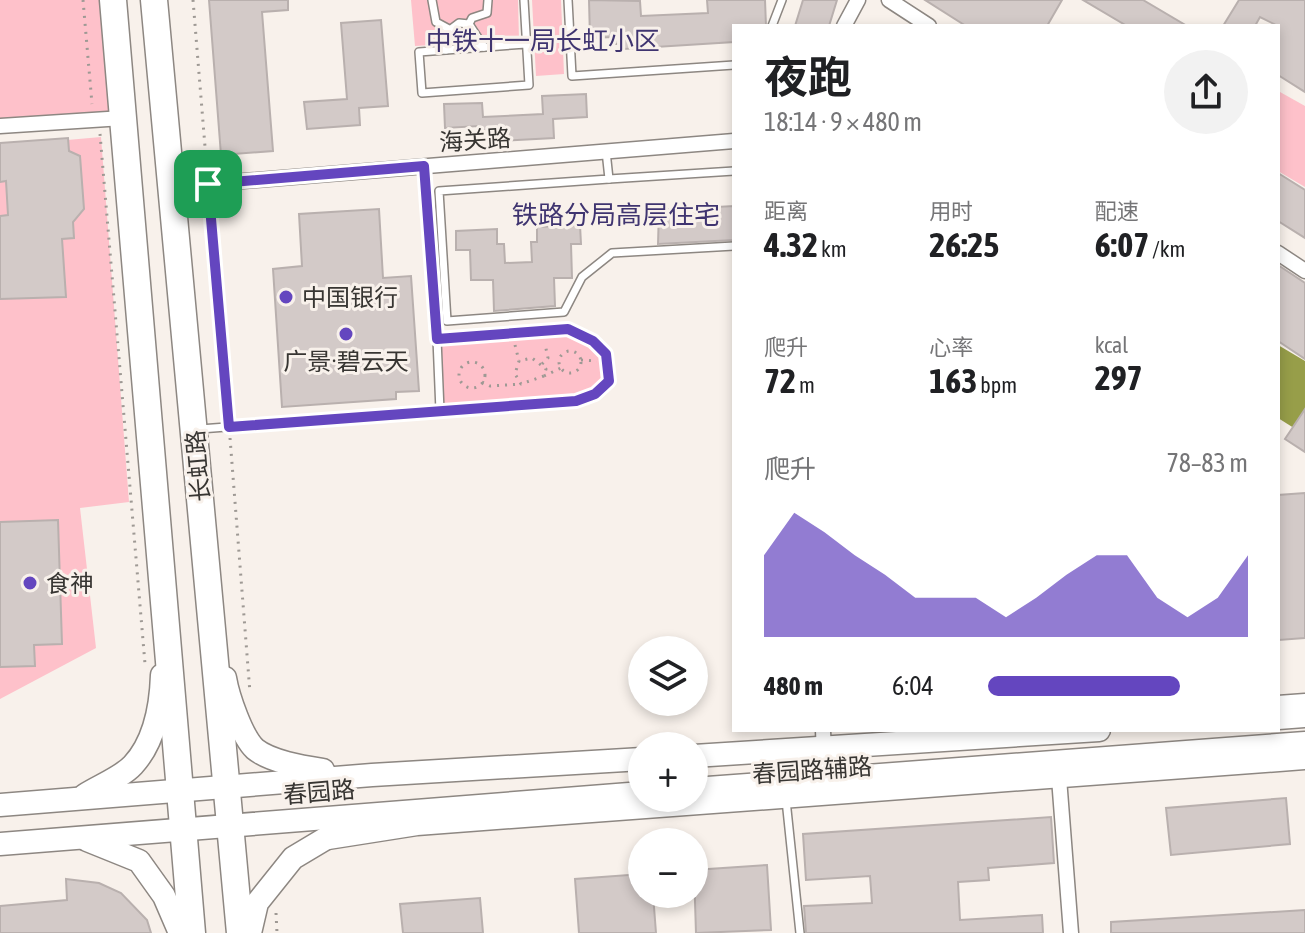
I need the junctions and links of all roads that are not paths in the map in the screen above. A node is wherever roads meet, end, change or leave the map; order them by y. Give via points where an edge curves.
1 (113, 0) edge
2 (154, 0) edge
3 (432, 0) edge
4 (488, 0) edge
5 (524, 0) edge
6 (568, 0) edge
7 (782, 0) edge
8 (858, 0) edge
9 (889, 0) edge
10 (469, 24) junction
11 (773, 24) edge
12 (845, 24) edge
13 (926, 24) edge
14 (449, 29) junction
15 (526, 44) junction
16 (484, 47) junction
17 (446, 50) junction
18 (732, 65) edge
19 (123, 118) junction
20 (0, 126) edge
21 (732, 141) edge
22 (606, 151) junction
23 (424, 166) junction
24 (732, 171) edge
25 (609, 179) junction
26 (171, 187) junction
27 (732, 246) edge
28 (1280, 254) edge
29 (1305, 271) edge
30 (437, 339) junction
31 (440, 411) junction
32 (194, 430) junction
33 (211, 608) junction
34 (165, 610) junction
35 (1305, 704) edge
36 (1280, 706) edge
37 (1305, 716) edge
38 (1280, 718) edge
39 (906, 732) edge
40 (1038, 732) edge
41 (824, 739) edge
42 (1305, 743) edge
43 (708, 745) edge
44 (628, 750) edge
45 (708, 754) edge
46 (1305, 759) edge
47 (628, 760) edge
48 (309, 768) junction
49 (372, 775) junction
50 (1059, 778) junction
51 (825, 780) junction
52 (228, 787) junction
53 (708, 788) edge
54 (180, 791) junction
55 (628, 794) edge
56 (786, 798) junction
57 (79, 799) junction
58 (0, 805) edge
59 (367, 814) junction
60 (231, 826) junction
61 (183, 831) junction
62 (82, 838) junction
63 (324, 840) junction
64 (0, 844) edge
65 (180, 933) edge
66 (192, 933) edge
67 (240, 933) edge
68 (250, 933) edge
69 (800, 933) edge
70 (1071, 933) edge

1 - 19 highway, 长虹路
2 - 26 highway, 长虹路
3 - 14 lane via 436,22
4 - 10 lane via 487,13
5 - 15 lane
6 - 18 lane via 572,76
7 - 11 lane
8 - 12 street
9 - 13 street
10 - 14 lane
10 - 16 lane
14 - 17 lane
15 - 16 lane
15 - 17 lane via 529,85 422,93 419,52
16 - 17 lane
19 - 20 street
19 - 34 highway, 长虹路
21 - 22 street, 海关路
22 - 23 street, 海关路
22 - 25 lane
23 - 26 street, 海关路
23 - 30 lane
24 - 25 lane
25 - 27 lane via 439,191 447,321 564,312 582,277 612,253
26 - 32 highway, 长虹路
28 - 29 street
30 - 31 lane
30 - 31 lane via 568,329 606,354 609,381 576,401
31 - 32 lane
32 - 33 highway, 长虹路
33 - 48 main road via 229,699 255,749
33 - 52 highway, 长虹路
34 - 54 highway, 长虹路
34 - 57 main road via 161,699 152,735 132,766
35 - 36 street
37 - 38 main road
39 - 41 street, 春园路辅路
40 - 41 main road
41 - 43 street, 春园路辅路
41 - 45 main road
41 - 51 street
42 - 51 main road
44 - 48 street
46 - 50 street, 春园路辅路
47 - 49 main road, 春园路
48 - 49 main road
49 - 52 main road, 春园路
50 - 56 street, 春园路辅路
50 - 70 street
51 - 53 main road
52 - 54 main road, 春园路
52 - 60 highway, 长虹路
54 - 57 main road, 春园路
54 - 61 highway, 长虹路
55 - 59 main road, 春园路
56 - 63 street, 春园路辅路 via 417,825
56 - 69 lane
57 - 58 main road, 春园路
59 - 60 main road, 春园路
59 - 63 main road
60 - 61 main road, 春园路
60 - 67 highway, 长虹路
61 - 62 main road, 春园路
61 - 66 highway, 长虹路
62 - 64 main road, 春园路
62 - 65 main road via 139,861 164,896
63 - 68 main road via 293,858 257,903

